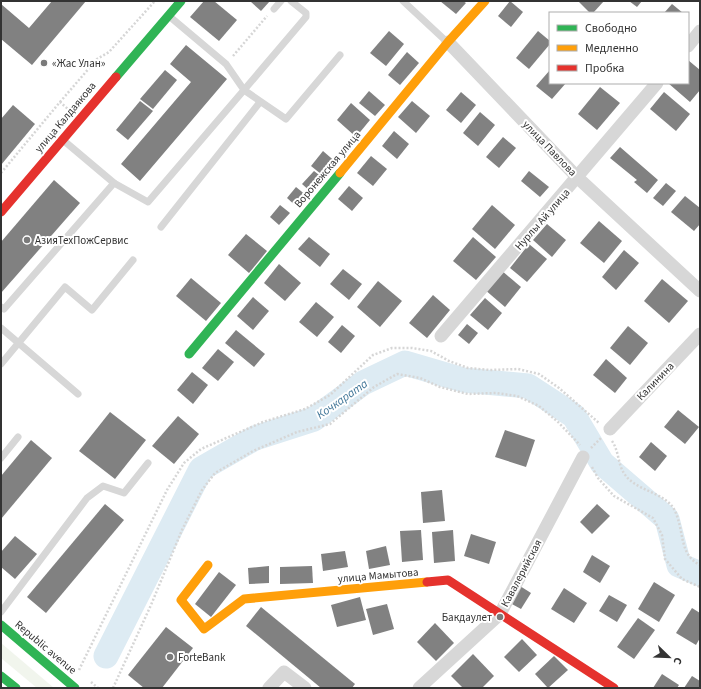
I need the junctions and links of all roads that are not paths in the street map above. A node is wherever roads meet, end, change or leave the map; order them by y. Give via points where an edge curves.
1 (180, 1) edge
2 (281, 1) edge
3 (291, 1) edge
4 (403, 1) edge
5 (485, 1) edge
6 (274, 9) road end
7 (168, 16) junction
8 (700, 31) edge
9 (448, 42) junction
10 (689, 45) edge
11 (340, 55) dead end
12 (656, 84) edge
13 (244, 90) junction
14 (260, 102) junction
15 (62, 139) junction
16 (578, 178) junction
17 (114, 183) junction
18 (1, 212) edge
19 (161, 227) dead end
20 (133, 260) dead end
21 (700, 291) edge
22 (2, 309) edge
23 (1, 328) edge
24 (700, 334) edge
25 (441, 336) dead end
26 (18, 343) junction
27 (189, 354) dead end
28 (1, 364) edge
29 (78, 394) dead end
30 (607, 431) road end
31 (18, 437) dead end
32 (585, 456) road end
33 (1, 458) edge
34 (148, 463) dead end
35 (208, 565) dead end
36 (1, 612) edge
37 (500, 614) junction
38 (1, 625) edge
39 (2, 679) edge
40 (16, 688) edge
41 (75, 688) edge
42 (269, 688) edge
43 (305, 688) edge
44 (419, 688) edge
45 (614, 688) edge

1 - 7 street, улица Калдаякова
2 - 6 lane
3 - 13 lane via 306,13 306,17
4 - 9 lane, улица Павлова
5 - 9 street, Воронежская улица
7 - 13 lane via 226,64
7 - 15 street, улица Калдаякова
8 - 10 street
9 - 16 street, улица Павлова
9 - 27 street, Воронежская улица
11 - 14 lane via 286,119
12 - 16 street, Нурлы Ай улица
13 - 14 lane
13 - 17 lane via 148,202
14 - 19 lane
15 - 17 lane
15 - 18 street, улица Калдаякова
16 - 21 street, улица Павлова
16 - 25 street, Нурлы Ай улица
17 - 22 lane
20 - 26 lane via 92,310 65,287
23 - 26 lane
24 - 30 street, Калинина
26 - 28 lane
26 - 29 lane
31 - 33 lane
32 - 37 street, Кавалерийская
34 - 36 lane via 124,493 103,486 88,498
35 - 37 street, улица Мамытова via 181,600 204,629 244,599 448,580
37 - 44 street, Кавалерийская
37 - 45 street, улица Мамытова
38 - 41 street, Republic avenue
39 - 40 street
42 - 43 street via 284,672

